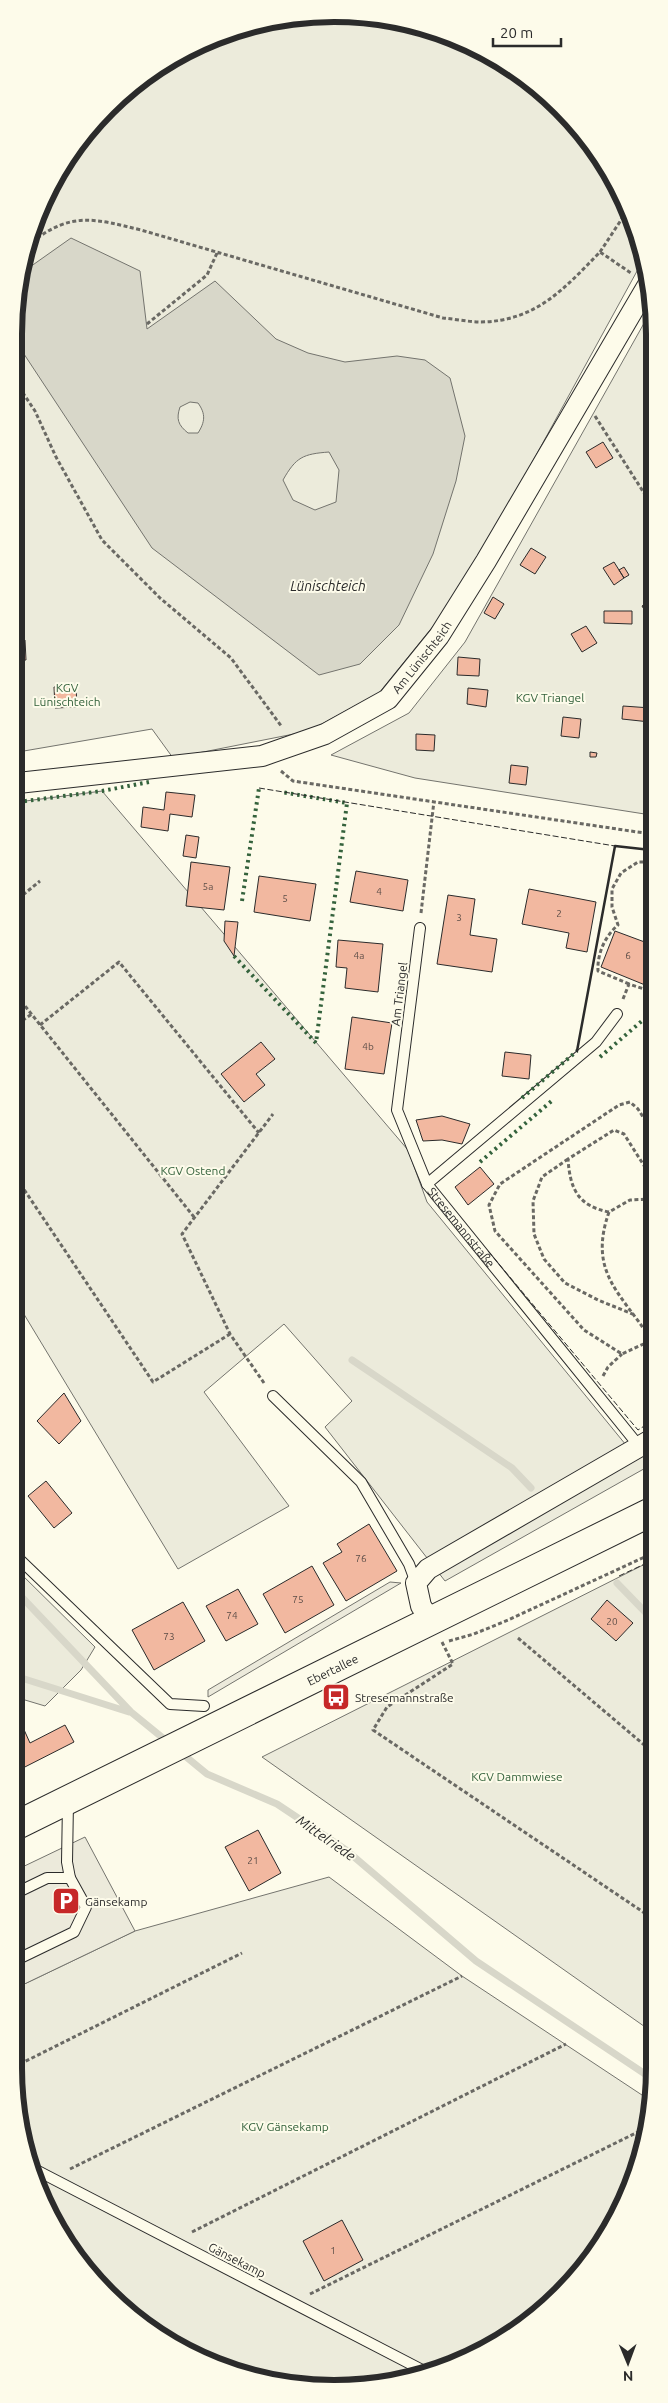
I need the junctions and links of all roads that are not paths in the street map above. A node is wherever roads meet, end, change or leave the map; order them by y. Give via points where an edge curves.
1 (643, 293) edge
2 (22, 783) edge
3 (420, 928) road end
4 (617, 1014) road end
5 (428, 1184) junction
6 (273, 1396) road end
7 (644, 1443) edge
8 (646, 1515) edge
9 (22, 1561) edge
10 (416, 1583) junction
11 (436, 1631) junction
12 (204, 1706) dead end
13 (68, 1799) junction
14 (22, 1822) edge
15 (70, 1878) junction
16 (22, 1890) edge
17 (22, 1956) edge
18 (40, 2172) edge
19 (420, 2369) edge

1 - 2 street, Am Lünischteich via 439,636 388,699 326,734 262,756
3 - 5 lane, Am Triangel via 397,1110
4 - 5 lane, Stresemannstraße via 596,1042
5 - 7 lane, Stresemannstraße via 596,1393
6 - 10 lane via 361,1482 409,1564
7 - 10 street, Stresemannstraße via 428,1569
8 - 11 main road, Ebertallee
9 - 12 lane via 170,1704
10 - 11 street via 421,1606
11 - 13 main road, Ebertallee via 195,1737
13 - 14 main road, Ebertallee
13 - 15 lane via 67,1862
15 - 16 lane via 47,1878
15 - 17 lane via 86,1907 74,1932
18 - 19 lane, Gänsekamp

